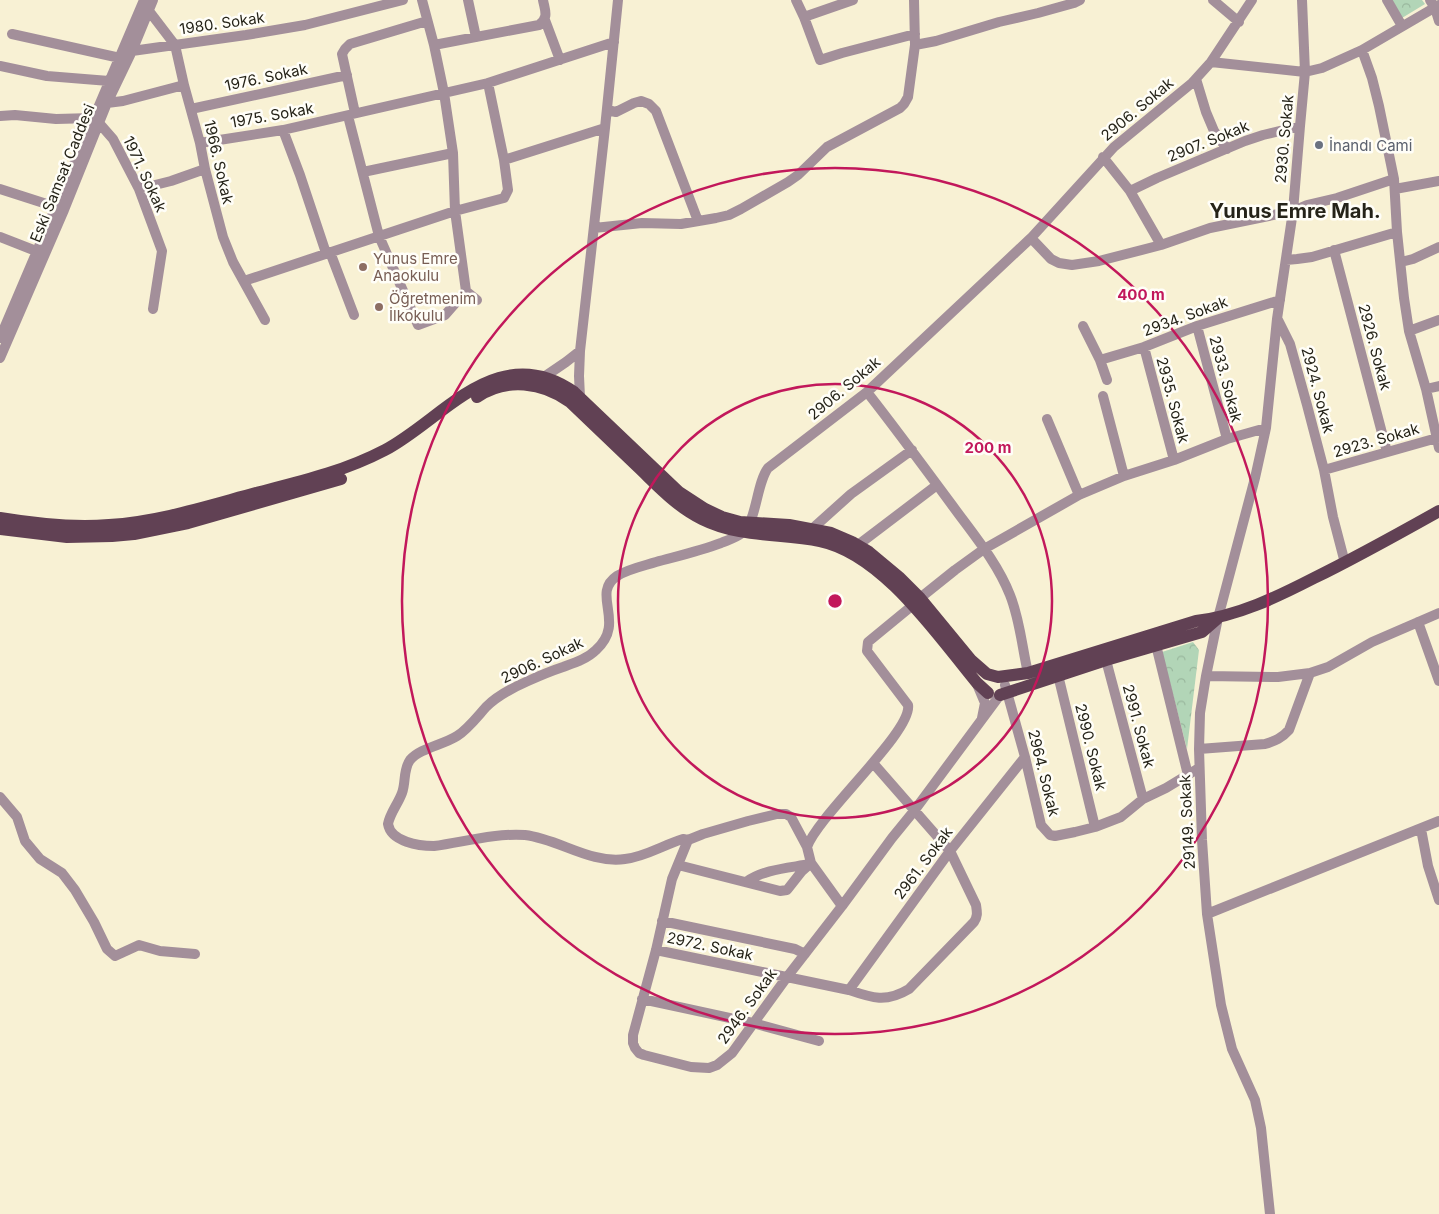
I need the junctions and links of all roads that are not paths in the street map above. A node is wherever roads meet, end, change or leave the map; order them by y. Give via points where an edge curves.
1 (144, 0) edge
2 (153, 0) edge
3 (404, 0) edge
4 (422, 0) edge
5 (468, 0) edge
6 (543, 0) edge
7 (618, 0) edge
8 (796, 0) edge
9 (853, 0) edge
10 (914, 0) edge
11 (1213, 0) edge
12 (1252, 0) edge
13 (1302, 0) edge
14 (1387, 0) edge
15 (1076, 1) edge
16 (1435, 4) edge
17 (149, 11) junction
18 (804, 17) junction
19 (544, 20) junction
20 (427, 21) junction
21 (1439, 21) edge
22 (1239, 22) junction
23 (1402, 26) junction
24 (12, 34) dead end
25 (915, 34) junction
26 (476, 37) junction
27 (614, 42) junction
28 (175, 45) junction
29 (434, 45) junction
30 (915, 45) junction
31 (1362, 50) junction
32 (132, 51) junction
33 (120, 58) junction
34 (560, 60) junction
35 (1211, 62) junction
36 (0, 66) edge
37 (1305, 72) junction
38 (347, 75) junction
39 (1196, 78) junction
40 (109, 81) junction
41 (488, 82) junction
42 (184, 85) junction
43 (444, 93) junction
44 (107, 103) junction
45 (191, 109) junction
46 (607, 110) junction
47 (351, 114) junction
48 (0, 116) edge
49 (96, 120) junction
50 (1300, 126) junction
51 (605, 128) junction
52 (284, 130) junction
53 (200, 143) junction
54 (1227, 149) junction
55 (453, 153) junction
56 (1103, 157) junction
57 (504, 160) junction
58 (205, 170) junction
59 (363, 172) junction
60 (1439, 181) edge
61 (1394, 184) junction
62 (0, 189) edge
63 (139, 189) junction
64 (1130, 191) junction
65 (56, 207) junction
66 (455, 211) junction
67 (1293, 211) junction
68 (698, 221) junction
69 (594, 228) junction
70 (1397, 232) junction
71 (379, 236) junction
72 (0, 237) edge
73 (1031, 238) junction
74 (1161, 245) junction
75 (1439, 247) edge
76 (1334, 250) junction
77 (36, 251) junction
78 (328, 252) junction
79 (1286, 260) junction
80 (1401, 262) junction
81 (244, 281) junction
82 (466, 291) junction
83 (477, 300) dead end
84 (1280, 300) junction
85 (153, 309) dead end
86 (354, 316) dead end
87 (1277, 319) junction
88 (265, 320) dead end
89 (1439, 320) edge
90 (1083, 326) dead end
91 (1197, 326) junction
92 (1409, 330) junction
93 (0, 338) edge
94 (1144, 347) junction
95 (580, 351) junction
96 (0, 358) edge
97 (1100, 360) junction
98 (544, 377) junction
99 (1106, 380) dead end
100 (1439, 386) edge
101 (1426, 390) junction
102 (867, 392) junction
103 (1103, 396) dead end
104 (579, 403) junction
105 (1047, 419) dead end
106 (1266, 428) junction
107 (1227, 439) junction
108 (1438, 443) edge
109 (912, 450) junction
110 (1387, 452) junction
111 (1174, 460) junction
112 (1324, 470) junction
113 (1124, 476) junction
114 (937, 485) junction
115 (1079, 495) junction
116 (1439, 511) edge
117 (0, 518) edge
118 (746, 528) junction
119 (0, 529) edge
120 (812, 529) junction
121 (858, 544) junction
122 (984, 549) junction
123 (1344, 563) junction
124 (916, 601) junction
125 (1439, 613) edge
126 (1218, 618) junction
127 (1418, 622) junction
128 (1156, 645) junction
129 (1106, 660) junction
130 (1028, 673) junction
131 (1310, 673) junction
132 (1058, 675) junction
133 (1206, 676) junction
134 (1439, 681) edge
135 (997, 691) junction
136 (982, 719) junction
137 (1198, 749) junction
138 (1025, 757) junction
139 (873, 763) junction
140 (1199, 768) junction
141 (1188, 775) junction
142 (0, 797) edge
143 (1143, 799) junction
144 (914, 811) junction
145 (1439, 821) edge
146 (1095, 827) junction
147 (1420, 829) junction
148 (688, 840) junction
149 (807, 847) junction
150 (950, 851) junction
151 (811, 863) junction
152 (678, 865) junction
153 (746, 882) junction
154 (1439, 900) edge
155 (842, 906) junction
156 (1207, 914) junction
157 (662, 921) junction
158 (656, 950) junction
159 (195, 954) dead end
160 (805, 954) junction
161 (787, 977) junction
162 (849, 990) junction
163 (642, 999) junction
164 (753, 1023) junction
165 (819, 1041) dead end
166 (1270, 1214) edge

1 - 33 street, Eski Samsat Caddesi
2 - 17 street, Eski Samsat Caddesi
3 - 28 street, 1980. Sokak via 305,25
4 - 20 street
5 - 26 street
6 - 19 street
7 - 27 street
8 - 18 street
9 - 18 street
10 - 25 street
11 - 22 street
12 - 22 street, 2906. Sokak
13 - 37 street, 2930. Sokak
14 - 23 street
15 - 30 street
16 - 21 street
16 - 23 street
17 - 28 street, 1966. Sokak
17 - 32 street, Eski Samsat Caddesi
18 - 25 street via 820,60
19 - 26 street via 539,25
19 - 34 street
20 - 29 street
20 - 38 street via 350,44 342,54
22 - 35 street, 2906. Sokak
23 - 31 street
24 - 33 street
25 - 30 street
26 - 29 street
27 - 34 street, 1975. Sokak
27 - 46 street
28 - 32 street, 1980. Sokak
28 - 42 street, 1966. Sokak
29 - 43 street
30 - 68 street via 908,94 900,108 827,148 798,174 741,209 729,215
31 - 37 street
31 - 61 street via 1379,106
32 - 44 street, Eski Samsat Caddesi
33 - 40 street, Eski Samsat Caddesi
34 - 41 street, 1975. Sokak
35 - 37 street
35 - 39 street, 2906. Sokak
36 - 40 street via 47,76
37 - 50 street, 2930. Sokak
38 - 45 street, 1976. Sokak
38 - 47 street
39 - 54 street via 1214,131
39 - 56 street, 2906. Sokak
40 - 49 street, Eski Samsat Caddesi
41 - 43 street, 1975. Sokak
41 - 57 street
42 - 44 street
42 - 45 street, 1966. Sokak
43 - 47 street, 1975. Sokak
43 - 55 street
44 - 49 street, Eski Samsat Caddesi
45 - 53 street, 1966. Sokak
46 - 51 street
46 - 68 street via 616,112 641,102 656,111
47 - 52 street, 1975. Sokak
47 - 59 street
48 - 49 street
49 - 63 street, 1971. Sokak via 113,139
49 - 65 street, Eski Samsat Caddesi
49 - 96 street, Eski Samsat Caddesi via 60,219
50 - 54 street, 2907. Sokak via 1263,134
50 - 67 street, 2930. Sokak
51 - 57 street
51 - 69 street
52 - 53 street, 1975. Sokak
52 - 78 street
53 - 58 street, 1966. Sokak
54 - 64 street, 2907. Sokak
55 - 59 street
55 - 66 street
56 - 64 street
56 - 73 street, 2906. Sokak
57 - 66 street via 508,190 504,198
58 - 63 street
58 - 81 street, 1966. Sokak via 223,238
59 - 71 street
60 - 61 street
61 - 67 street
61 - 70 street
62 - 65 street
63 - 85 street, 1971. Sokak via 162,251
64 - 74 street
65 - 77 street, Eski Samsat Caddesi
66 - 71 street
66 - 82 street
67 - 74 street via 1210,228
67 - 79 street, 2930. Sokak
68 - 69 street via 681,224 642,222
69 - 95 street
70 - 76 street
70 - 80 street
71 - 78 street
71 - 82 street via 418,325 445,315
72 - 77 street
73 - 74 street via 1051,259 1067,264 1099,261
73 - 102 street, 2906. Sokak
75 - 80 street
76 - 79 street
76 - 110 street, 2926. Sokak
77 - 93 street, Eski Samsat Caddesi
78 - 81 street
78 - 86 street
79 - 84 street, 2930. Sokak
80 - 92 street
81 - 88 street, 1966. Sokak
82 - 83 street
84 - 87 street, 2930. Sokak
84 - 91 street, 2934. Sokak
87 - 106 street, 2930. Sokak
87 - 112 street, 2924. Sokak via 1290,344
89 - 92 street
90 - 97 street
91 - 94 street, 2934. Sokak
91 - 107 street, 2933. Sokak
92 - 101 street
94 - 97 street, 2934. Sokak
94 - 111 street, 2935. Sokak
95 - 98 street
95 - 104 street
97 - 99 street
98 - 104 main road via 563,385
98 - 117 main road via 518,374 497,378 477,387 404,440 351,466 185,512 100,526
100 - 101 street
101 - 108 street
102 - 109 street
102 - 118 street, 2906. Sokak via 768,468
103 - 113 street
104 - 118 main road via 676,496
104 - 119 main road via 527,384 490,390 400,452 368,468 335,482 188,523 112,536 67,537
105 - 115 street
106 - 107 street
106 - 126 street, 29149. Sokak
107 - 111 street
108 - 110 street, 2923. Sokak
109 - 114 street
109 - 120 street via 851,494
110 - 112 street, 2923. Sokak
111 - 113 street
112 - 123 street, 2924. Sokak
113 - 115 street
114 - 121 street
114 - 122 street
115 - 122 street
116 - 123 main road
118 - 120 main road via 790,526
118 - 124 main road via 842,548
118 - 148 street, 2906. Sokak via 706,549 616,577 606,591 610,629 597,650 586,658 506,691 458,735 413,757 388,824 396,836 426,846 525,835 600,858 624,860
120 - 121 main road
121 - 124 main road via 884,564
122 - 124 street
122 - 130 street via 1014,606
123 - 126 main road via 1282,595
124 - 135 main road via 987,674
124 - 135 main road via 977,683
124 - 139 street via 867,644 867,651 909,709
125 - 127 street
126 - 128 main road via 1202,632
126 - 130 main road via 1196,621
126 - 133 street, 29149. Sokak
127 - 131 street
127 - 134 street
128 - 129 main road
128 - 141 street
129 - 132 main road
129 - 143 street, 2991. Sokak
130 - 135 main road
131 - 133 street via 1278,677
131 - 137 street via 1289,730 1283,736 1265,744
132 - 135 main road
132 - 146 street, 2990. Sokak
133 - 137 street, 29149. Sokak
135 - 136 street
135 - 136 street, 2946. Sokak
135 - 138 street, 2964. Sokak
136 - 144 street, 2946. Sokak
137 - 140 street, 29149. Sokak
138 - 146 street, 2964. Sokak via 1043,829 1055,836
138 - 150 street, 2961. Sokak
139 - 144 street, 2972. Sokak
139 - 149 street via 821,825
140 - 141 street, 2964. Sokak
140 - 156 street, 29149. Sokak
141 - 143 street, 2964. Sokak
142 - 159 street via 17,817 25,841 40,859 62,873 75,890 107,949 115,956 139,945 160,951
143 - 146 street, 2964. Sokak via 1121,817
144 - 150 street, 2972. Sokak
144 - 155 street, 2946. Sokak
145 - 147 street
147 - 154 street
147 - 156 street
148 - 149 street, 2906. Sokak via 782,813 791,817
148 - 152 street, 2946. Sokak
149 - 151 street, 2906. Sokak
150 - 162 street, 2961. Sokak
150 - 162 street, 2972. Sokak via 976,905 974,922 901,994 872,998
151 - 153 street via 769,871
151 - 153 street via 785,891
151 - 155 street, 2906. Sokak
152 - 153 street
152 - 157 street, 2946. Sokak
155 - 160 street, 2946. Sokak
156 - 166 street, 29149. Sokak via 1223,1016 1237,1062 1255,1100 1262,1128
157 - 158 street, 2946. Sokak
157 - 160 street via 795,948
158 - 161 street, 2972. Sokak
158 - 163 street, 2946. Sokak
160 - 161 street, 2946. Sokak
161 - 162 street, 2972. Sokak
161 - 164 street, 2946. Sokak
163 - 164 street
163 - 164 street, 2946. Sokak via 633,1035 635,1048 644,1055 691,1067 709,1068 725,1060
164 - 165 street

